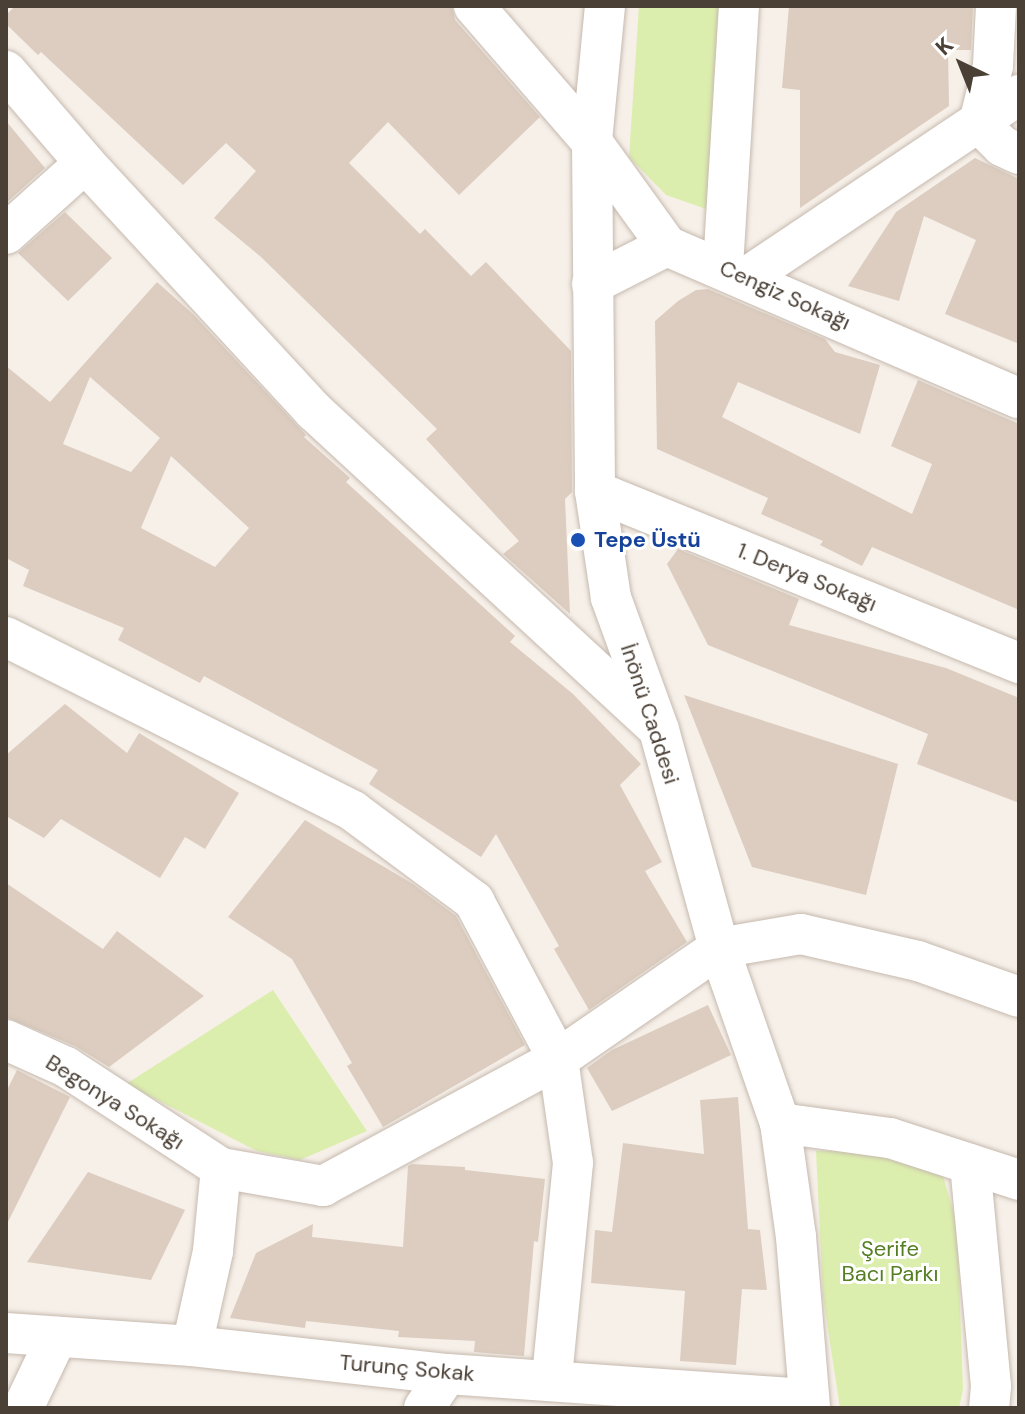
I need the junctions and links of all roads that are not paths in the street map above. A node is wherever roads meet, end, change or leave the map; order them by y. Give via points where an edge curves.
1 (474, 6) edge
2 (605, 6) edge
3 (739, 6) edge
4 (996, 6) edge
5 (6, 71) edge
6 (1019, 95) edge
7 (979, 123) junction
8 (592, 142) junction
9 (1019, 154) edge
10 (85, 163) junction
11 (6, 234) edge
12 (667, 246) junction
13 (734, 273) junction
14 (592, 284) junction
15 (1019, 398) edge
16 (595, 491) junction
17 (6, 637) edge
18 (1019, 663) edge
19 (659, 730) junction
20 (719, 948) junction
21 (1019, 997) edge
22 (6, 1040) edge
23 (558, 1059) junction
24 (780, 1123) junction
25 (970, 1164) junction
26 (221, 1168) junction
27 (1019, 1180) edge
28 (6, 1333) edge
29 (57, 1337) junction
30 (192, 1346) junction
31 (447, 1374) junction
32 (552, 1379) junction
33 (1000, 1399) edge
34 (809, 1403) edge
35 (23, 1408) edge
36 (424, 1408) edge

1 - 8 street
2 - 8 street, İnönü Caddesi
3 - 13 street
4 - 7 street via 993,66
5 - 10 street
6 - 7 street
7 - 9 street via 1002,146
7 - 13 street
8 - 12 street
8 - 14 street, İnönü Caddesi
10 - 11 street
10 - 19 street via 314,411
12 - 13 street, Cengiz Sokağı
12 - 14 street
13 - 15 street, Cengiz Sokağı
14 - 16 street, İnönü Caddesi
16 - 18 street, 1. Derya Sokağı
16 - 19 street, İnönü Caddesi via 611,598
17 - 23 street via 353,811 474,901
19 - 20 street, İnönü Caddesi
20 - 21 street via 801,934 918,961
20 - 23 street
20 - 24 street, İnönü Caddesi
22 - 26 street, Begonya Sokağı via 66,1067
23 - 26 street via 323,1186
23 - 32 street via 573,1163
24 - 25 street via 890,1138
24 - 34 street, İnönü Caddesi via 796,1237
25 - 27 street
25 - 33 street
26 - 30 street via 213,1251
28 - 29 street, Turunç Sokak
29 - 30 street, Turunç Sokak
29 - 35 street
30 - 31 street, Turunç Sokak
31 - 32 street, Turunç Sokak
31 - 36 street
32 - 34 street, Turunç Sokak

